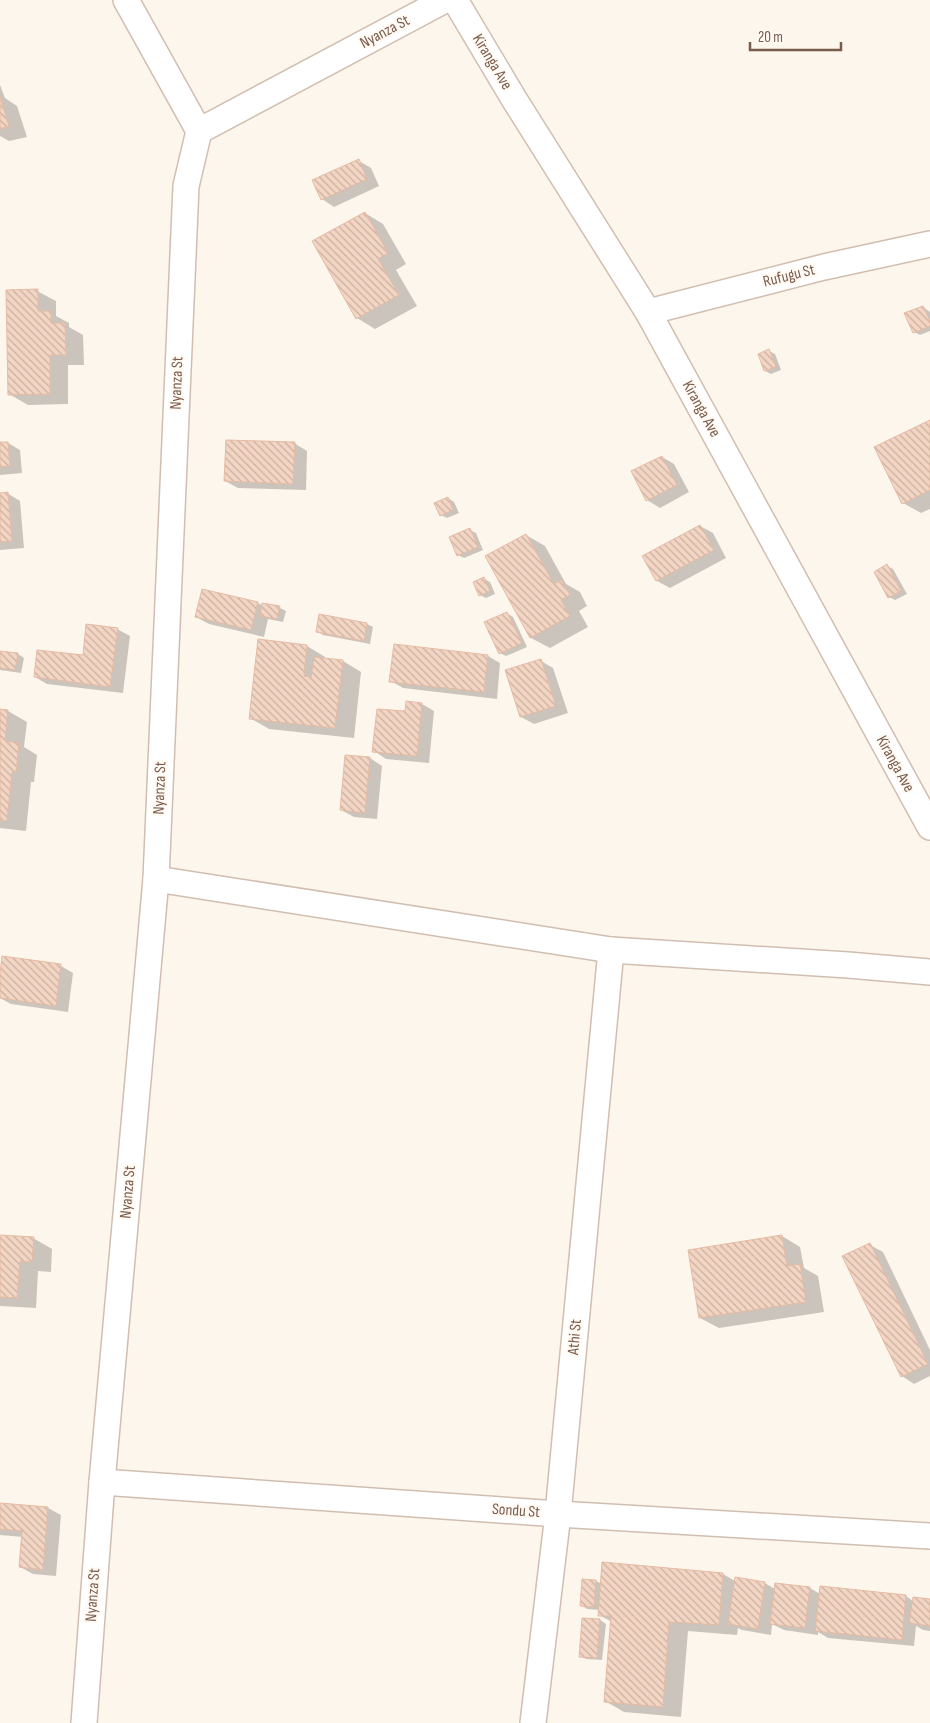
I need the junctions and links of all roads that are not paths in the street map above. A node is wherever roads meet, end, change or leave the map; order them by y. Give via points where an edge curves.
1 (126, 0) edge
2 (445, 0) edge
3 (456, 0) edge
4 (199, 131) junction
5 (930, 244) edge
6 (648, 312) junction
7 (930, 827) edge
8 (156, 879) junction
9 (610, 950) junction
10 (930, 972) edge
11 (102, 1482) junction
12 (558, 1514) junction
13 (930, 1536) edge
14 (84, 1723) edge
15 (533, 1723) edge

1 - 4 street
2 - 4 street, Nyanza St
3 - 6 street, Kiranga Ave
4 - 8 street, Nyanza St via 186,186
5 - 6 street, Rufugu St
6 - 7 street, Kiranga Ave
8 - 9 street
8 - 11 street, Nyanza St
9 - 10 street
9 - 12 street, Athi St
11 - 12 street, Sondu St
11 - 14 street, Nyanza St
12 - 13 street, Sondu St
12 - 15 street, Athi St

